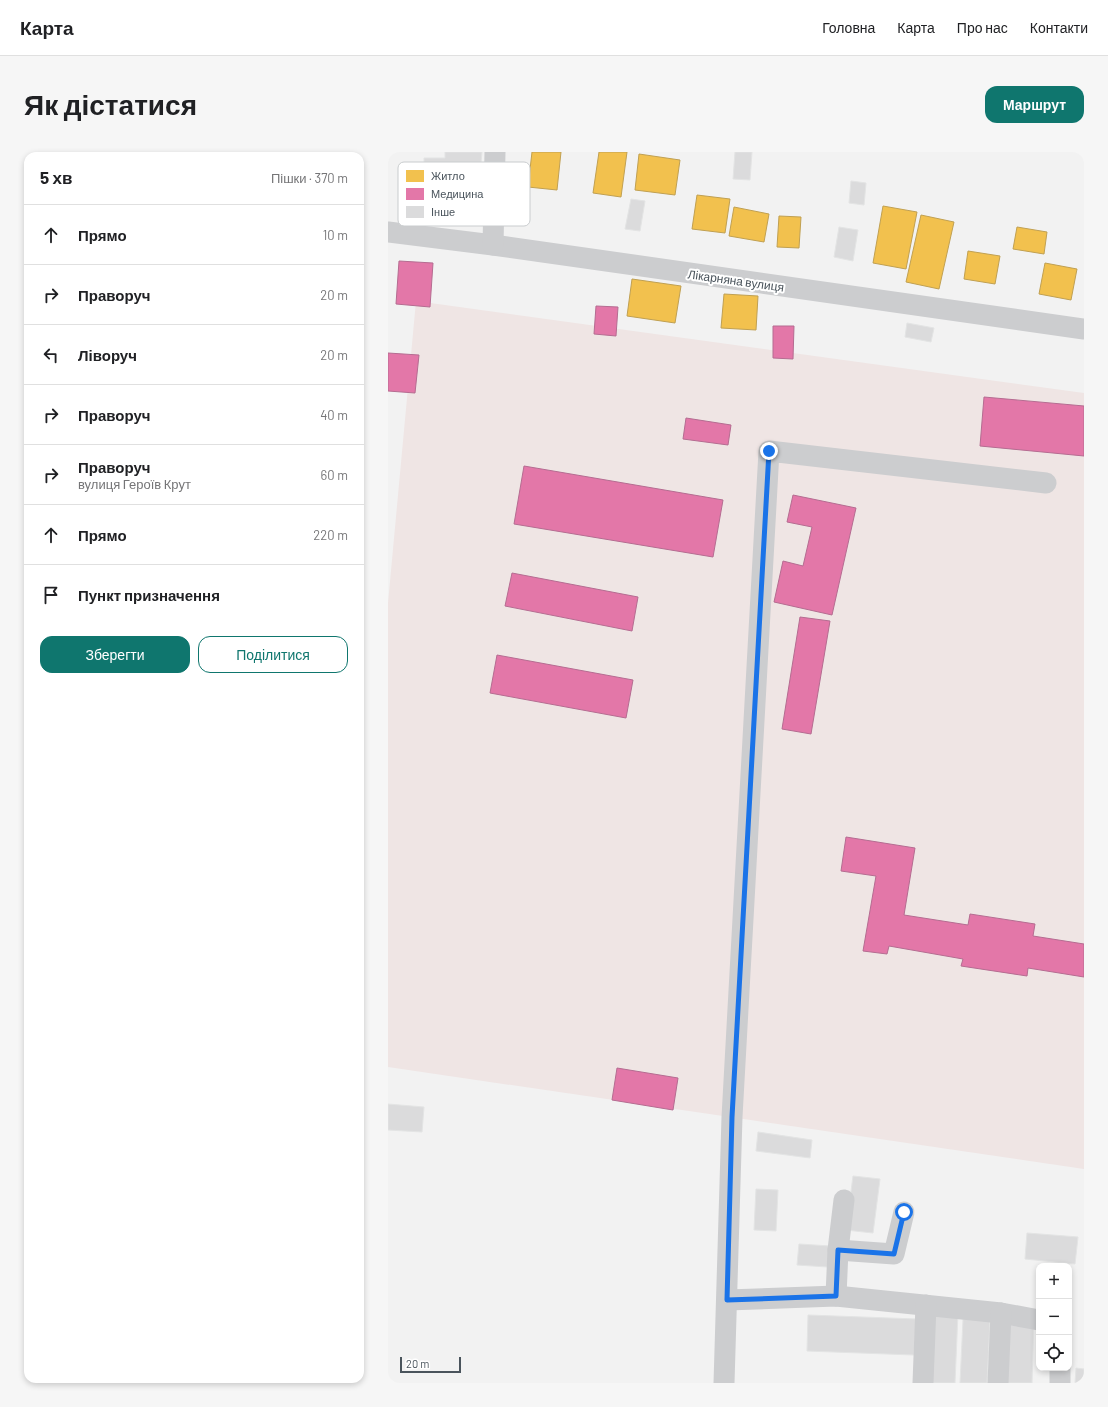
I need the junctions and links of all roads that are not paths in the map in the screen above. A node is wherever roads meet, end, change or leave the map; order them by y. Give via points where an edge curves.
1 (495, 152) edge
2 (495, 162) edge
3 (493, 226) edge
4 (388, 232) edge
5 (493, 245) junction
6 (1084, 329) edge
7 (1046, 483) dead end
8 (844, 1200) dead end
9 (904, 1212) dead end
10 (838, 1250) junction
11 (836, 1296) junction
12 (727, 1300) junction
13 (926, 1305) junction
14 (1002, 1313) junction
15 (1036, 1319) edge
16 (1060, 1371) edge
17 (724, 1383) edge
18 (923, 1383) edge
19 (998, 1383) edge
20 (1060, 1383) edge

1 - 2 street
3 - 5 street
4 - 5 street, Лікарняна вулиця
5 - 6 street, Лікарняна вулиця
7 - 12 street via 769,451 732,1117
8 - 10 street
9 - 10 street via 894,1254
10 - 11 street
11 - 12 street
11 - 13 street
12 - 17 street
13 - 14 street
13 - 18 street
14 - 15 street
14 - 19 street
16 - 20 street

